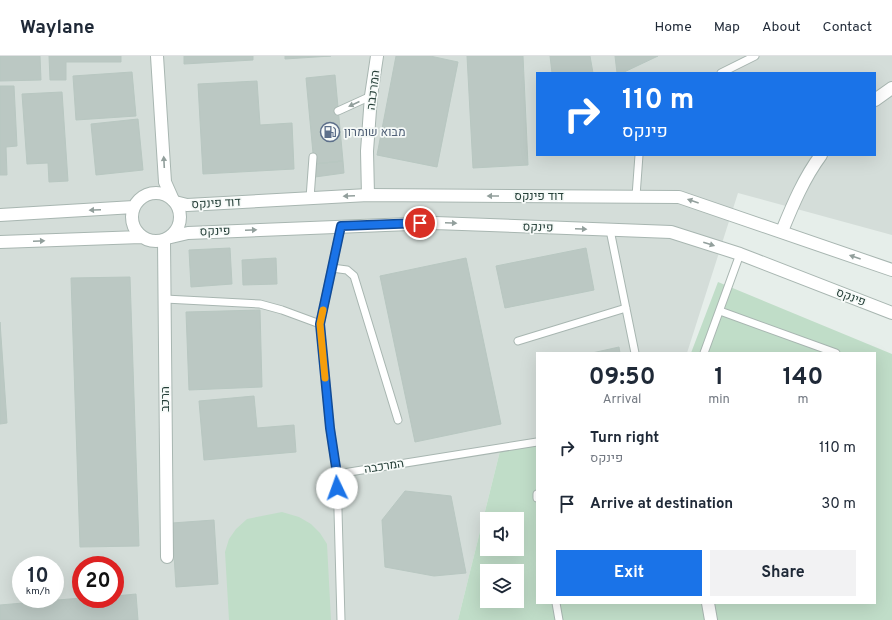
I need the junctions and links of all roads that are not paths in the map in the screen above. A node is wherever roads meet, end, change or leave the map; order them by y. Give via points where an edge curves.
1 (158, 56) edge
2 (377, 56) edge
3 (755, 56) edge
4 (723, 72) edge
5 (892, 88) edge
6 (371, 96) junction
7 (876, 99) edge
8 (338, 111) dead end
9 (639, 156) edge
10 (820, 156) edge
11 (313, 157) dead end
12 (368, 195) junction
13 (636, 196) junction
14 (310, 198) junction
15 (174, 201) junction
16 (134, 207) junction
17 (0, 215) edge
18 (341, 226) junction
19 (610, 230) junction
20 (782, 231) junction
21 (141, 237) junction
22 (168, 239) junction
23 (0, 242) edge
24 (740, 254) junction
25 (332, 268) junction
26 (892, 270) edge
27 (165, 299) junction
28 (626, 308) junction
29 (720, 311) junction
30 (892, 312) edge
31 (320, 324) junction
32 (518, 341) dead end
33 (635, 352) edge
34 (704, 352) edge
35 (833, 352) edge
36 (398, 420) dead end
37 (536, 442) edge
38 (337, 474) junction
39 (167, 557) dead end
40 (556, 604) edge
41 (708, 604) edge
42 (341, 620) edge
43 (559, 620) edge
44 (711, 620) edge

15 -> 1 street via 165,182
2 - 6 street, המרכבה
3 - 4 lane
5 - 7 street
6 -> 8 lane
6 - 12 street, המרכבה via 367,151
9 - 13 lane
10 - 20 street via 798,192
11 - 14 lane
13 -> 12 street, דוד פינקס
12 -> 14 street, דוד פינקס
20 -> 13 street, דוד פינקס via 679,197
14 - 15 street, דוד פינקס via 187,205
15 - 16 street via 164,194 150,193 137,201
15 - 22 street via 179,208 180,223 177,231
16 -> 17 street
16 - 21 street via 132,224
18 -> 19 street, פינקס via 435,223
22 -> 18 street, פינקס via 188,232
18 - 25 lane
19 -> 24 street, פינקס via 671,232
19 - 28 lane
26 -> 20 street, דוד פינקס
21 - 22 street via 156,242
23 -> 21 street
22 - 27 street, הרכב
24 - 29 lane
24 - 30 street, פינקס
25 - 31 lane
25 - 36 lane via 347,270 354,276
27 - 31 lane via 260,304
27 - 39 street, הרכב
28 - 32 lane
28 - 33 lane
29 - 34 lane
29 - 35 lane
31 - 38 lane
37 - 38 lane, המרכבה
38 - 42 lane
40 - 43 lane
41 - 44 street

